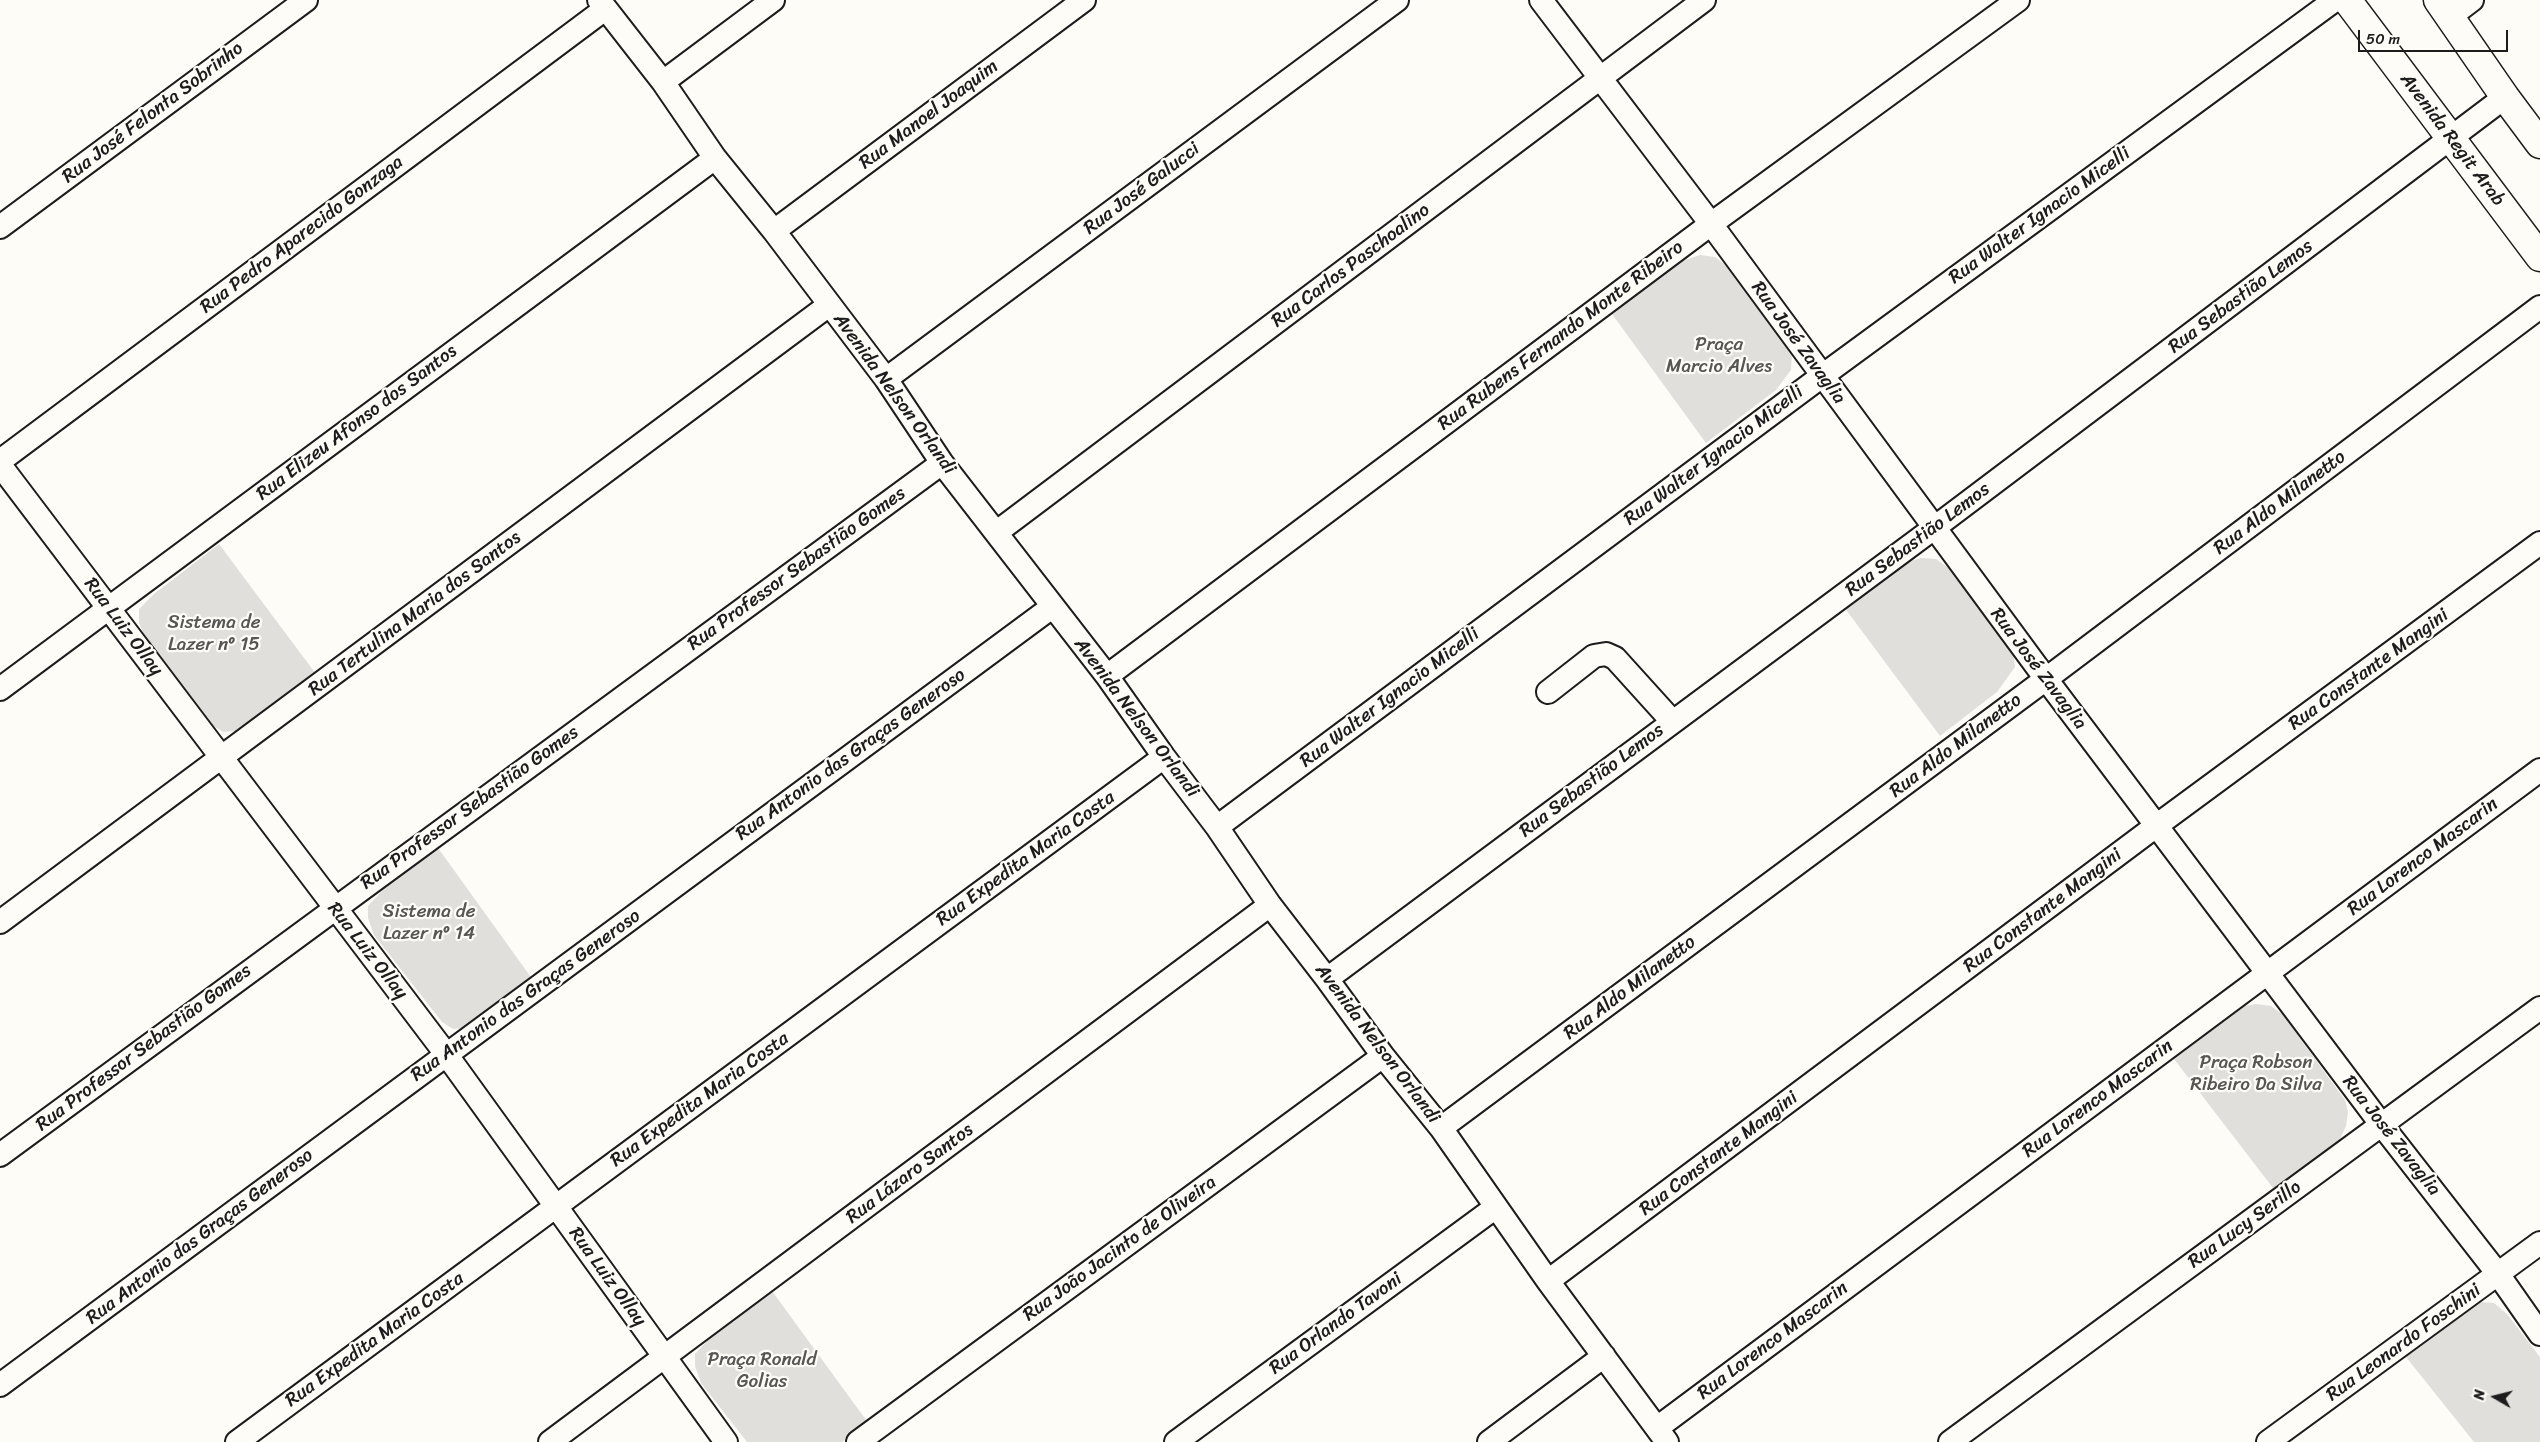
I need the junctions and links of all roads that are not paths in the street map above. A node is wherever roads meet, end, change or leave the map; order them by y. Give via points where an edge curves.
1 (306, 0) edge
2 (773, 0) edge
3 (1084, 0) edge
4 (1397, 0) edge
5 (1541, 0) edge
6 (1704, 0) edge
7 (2018, 0) edge
8 (2335, 0) edge
9 (2346, 0) edge
10 (2472, 0) edge
11 (602, 4) edge
12 (2444, 8) edge
13 (1599, 79) junction
14 (663, 82) junction
15 (2505, 97) junction
16 (2451, 138) junction
17 (2540, 144) edge
18 (715, 158) junction
19 (1711, 224) junction
20 (0, 227) edge
21 (774, 231) junction
22 (2540, 257) edge
23 (830, 305) junction
24 (2540, 307) edge
25 (1822, 376) junction
26 (886, 379) junction
27 (942, 462) junction
28 (0, 463) edge
29 (1934, 528) junction
30 (997, 532) junction
31 (2540, 543) edge
32 (109, 607) junction
33 (1052, 607) junction
34 (1107, 676) junction
35 (2046, 679) junction
36 (0, 689) edge
37 (1548, 692) dead end
38 (1672, 721) junction
39 (1164, 757) junction
40 (221, 758) junction
41 (2540, 770) edge
42 (2156, 826) junction
43 (1217, 827) junction
44 (1270, 905) junction
45 (333, 908) junction
46 (0, 922) edge
47 (2268, 973) junction
48 (1327, 978) junction
49 (2540, 1008) edge
50 (446, 1054) junction
51 (1383, 1056) junction
52 (2381, 1124) junction
53 (1441, 1128) junction
54 (0, 1155) edge
55 (556, 1206) junction
56 (1496, 1206) junction
57 (2540, 1242) edge
58 (2498, 1274) junction
59 (1548, 1281) junction
60 (2540, 1334) edge
61 (666, 1356) junction
62 (1604, 1356) junction
63 (0, 1385) edge
64 (1662, 1435) edge
65 (237, 1442) edge
66 (550, 1442) edge
67 (726, 1442) edge
68 (858, 1442) edge
69 (1176, 1442) edge
70 (1489, 1442) edge
71 (1950, 1442) edge
72 (2268, 1442) edge

1 - 20 street, Rua José Felonta Sobrinho
2 - 14 street
3 - 21 street, Rua Manoel Joaquim
4 - 26 street, Rua José Galucci
5 - 13 street, Rua José Zavaglia
6 - 13 street, Rua Carlos Paschoalino
7 - 19 street, Rua Rubens Fernando Monte Ribeiro
8 - 25 street, Rua Walter Ignacio Micelli
9 - 16 main road, Avenida Regit Arab
10 - 12 street
11 - 14 street, Avenida Nelson Orlandi
11 - 28 street, Rua Pedro Aparecido Gonzaga
12 - 15 main road
13 - 19 street, Rua José Zavaglia
13 - 30 street, Rua Carlos Paschoalino
14 - 18 street, Avenida Nelson Orlandi
15 - 16 street, Rua Sebastião Lemos
15 - 17 main road
16 - 22 main road, Avenida Regit Arab
16 - 29 street, Rua Sebastião Lemos
18 - 21 street, Avenida Nelson Orlandi
18 - 32 street, Rua Elizeu Afonso dos Santos
19 - 25 street, Rua José Zavaglia
19 - 34 street, Rua Rubens Fernando Monte Ribeiro
21 - 23 street, Avenida Nelson Orlandi
23 - 26 street, Avenida Nelson Orlandi
23 - 40 street, Rua Tertulina Maria dos Santos
24 - 35 street, Rua Aldo Milanetto
25 - 29 street, Rua José Zavaglia
25 - 43 street, Rua Walter Ignacio Micelli
26 - 27 street, Avenida Nelson Orlandi
27 - 30 street, Avenida Nelson Orlandi
27 - 45 street, Rua Professor Sebastião Gomes
28 - 32 street, Rua Luiz Ollay
29 - 35 street, Rua José Zavaglia
29 - 38 street, Rua Sebastião Lemos
30 - 33 street, Avenida Nelson Orlandi
31 - 42 street, Rua Constante Mangini
32 - 36 street, Rua Elizeu Afonso dos Santos
32 - 40 street, Rua Luiz Ollay
33 - 34 street, Avenida Nelson Orlandi
33 - 50 street, Rua Antonio das Graças Generoso
34 - 39 street, Avenida Nelson Orlandi
35 - 42 street, Rua José Zavaglia
35 - 53 street, Rua Aldo Milanetto
37 - 38 street via 1594,656 1606,654 1615,658
38 - 48 street, Rua Sebastião Lemos
39 - 43 street, Avenida Nelson Orlandi
39 - 55 street, Rua Expedita Maria Costa
40 - 45 street, Rua Luiz Ollay
40 - 46 street, Rua Tertulina Maria dos Santos
41 - 47 street, Rua Lorenco Mascarin
42 - 47 street, Rua José Zavaglia
42 - 59 street, Rua Constante Mangini
43 - 44 street, Avenida Nelson Orlandi
44 - 48 street, Avenida Nelson Orlandi
44 - 61 street, Rua Lázaro Santos
45 - 50 street, Rua Luiz Ollay
45 - 54 street, Rua Professor Sebastião Gomes
47 - 52 street, Rua José Zavaglia
47 - 64 street, Rua Lorenco Mascarin
48 - 51 street, Avenida Nelson Orlandi
49 - 52 street, Rua Lucy Serillo
50 - 55 street, Rua Luiz Ollay
50 - 63 street, Rua Antonio das Graças Generoso
51 - 53 street, Avenida Nelson Orlandi
51 - 68 street, Rua João Jacinto de Oliveira
52 - 58 street, Rua José Zavaglia
52 - 71 street, Rua Lucy Serillo
53 - 56 street, Avenida Nelson Orlandi
55 - 61 street, Rua Luiz Ollay
55 - 65 street, Rua Expedita Maria Costa
56 - 59 street, Avenida Nelson Orlandi
56 - 69 street, Rua Orlando Tavoni
57 - 58 street, Rua Leonardo Foschini
58 - 60 street, Rua José Zavaglia
58 - 72 street, Rua Leonardo Foschini
59 - 62 street, Avenida Nelson Orlandi
61 - 66 street, Rua Lázaro Santos
61 - 67 street, Rua Luiz Ollay
62 - 64 street, Avenida Nelson Orlandi
62 - 70 street

